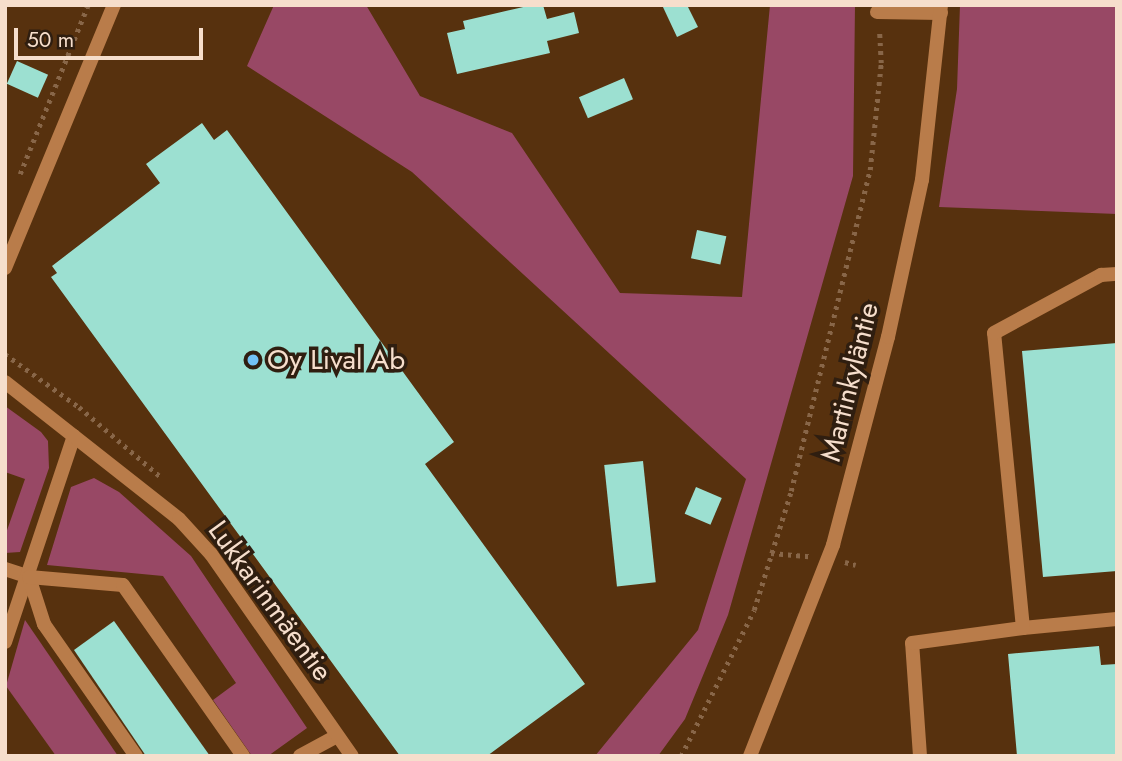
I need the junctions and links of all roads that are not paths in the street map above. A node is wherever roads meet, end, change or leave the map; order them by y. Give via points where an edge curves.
1 (114, 5) edge
2 (941, 9) edge
3 (877, 12) road end
4 (5, 268) edge
5 (1117, 274) edge
6 (5, 382) edge
7 (74, 436) junction
8 (5, 569) edge
9 (29, 577) junction
10 (1117, 618) edge
11 (1023, 628) junction
12 (5, 642) edge
13 (337, 736) junction
14 (136, 756) edge
15 (243, 756) edge
16 (300, 756) edge
17 (352, 756) edge
18 (750, 756) edge
19 (920, 756) edge

1 - 4 street
2 - 3 street
2 - 18 street, Martinkyläntie via 922,180 888,337 833,545
5 - 11 street via 1101,275 994,333
6 - 7 street, Lukkarinmäentie
7 - 9 street
7 - 13 street, Lukkarinmäentie via 151,493 211,554
8 - 9 street
9 - 12 street
9 - 14 street via 44,624
9 - 15 street via 123,585
10 - 11 street
11 - 19 street via 912,643
13 - 16 street
13 - 17 street, Lukkarinmäentie

